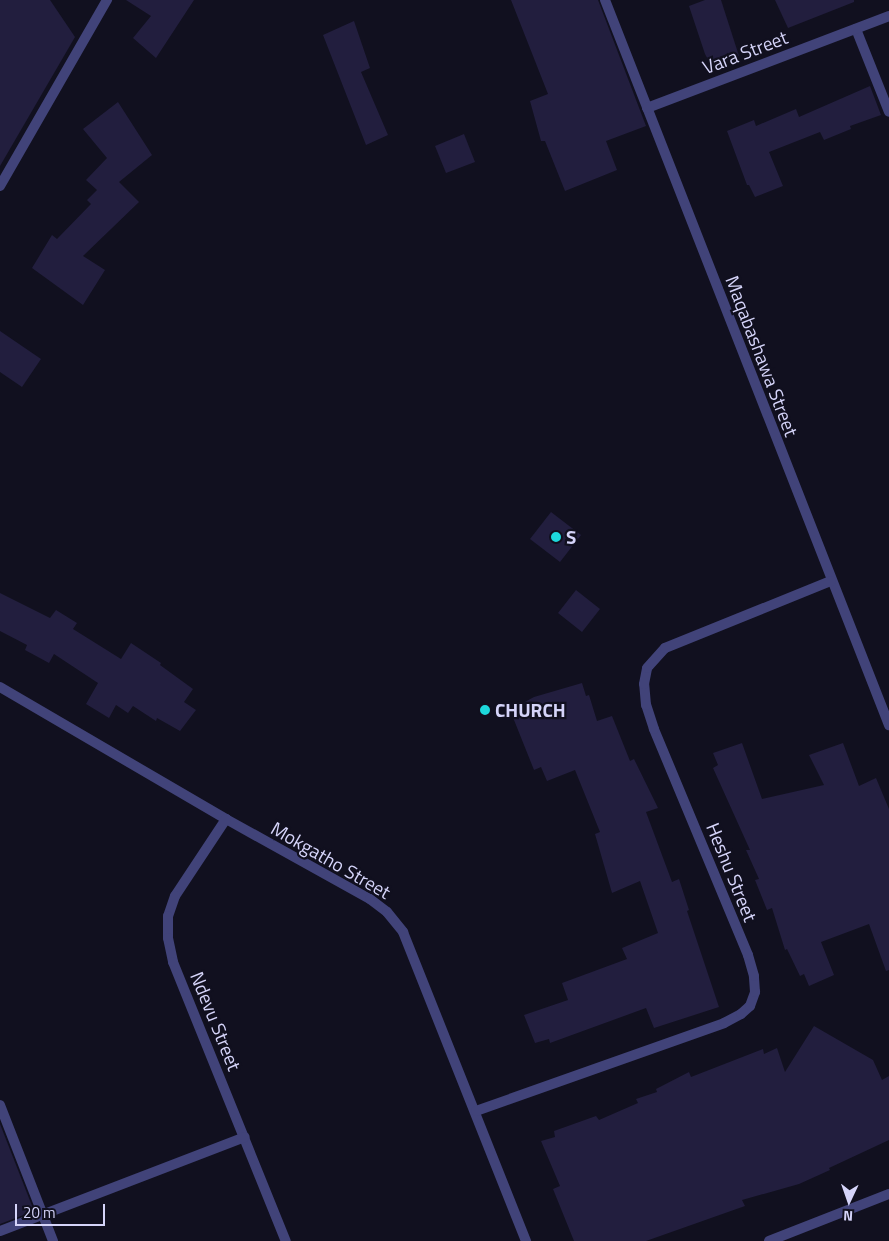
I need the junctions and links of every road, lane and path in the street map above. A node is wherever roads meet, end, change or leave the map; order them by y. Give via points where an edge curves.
1 (107, 0) edge
2 (605, 0) edge
3 (889, 16) edge
4 (856, 29) junction
5 (647, 108) junction
6 (889, 112) edge
7 (0, 186) edge
8 (831, 581) junction
9 (0, 687) edge
10 (889, 725) edge
11 (226, 819) junction
12 (0, 1105) edge
13 (476, 1111) junction
14 (245, 1137) junction
15 (889, 1194) edge
16 (42, 1214) junction
17 (0, 1231) edge
18 (53, 1241) edge
19 (286, 1241) edge
20 (526, 1241) edge
21 (769, 1241) edge

1 - 7 street
2 - 5 street, Maqabashawa Street
3 - 4 street, Vara Street
4 - 5 street, Vara Street
4 - 6 street
5 - 8 street, Maqabashawa Street
8 - 10 street, Maqabashawa Street
8 - 13 street, Heshu Street via 665,648 648,668 644,684 646,705 654,728 748,955 755,992 750,1006 724,1023
9 - 11 street, Mokgatho Street
11 - 13 street, Mokgatho Street via 370,899 387,912 403,932
11 - 14 street, Ndevu Street via 176,896 168,916 168,938 173,962
12 - 16 street
13 - 20 street, Mokgatho Street
14 - 16 street
14 - 19 street, Ndevu Street
15 - 21 street
16 - 17 street
16 - 18 street

